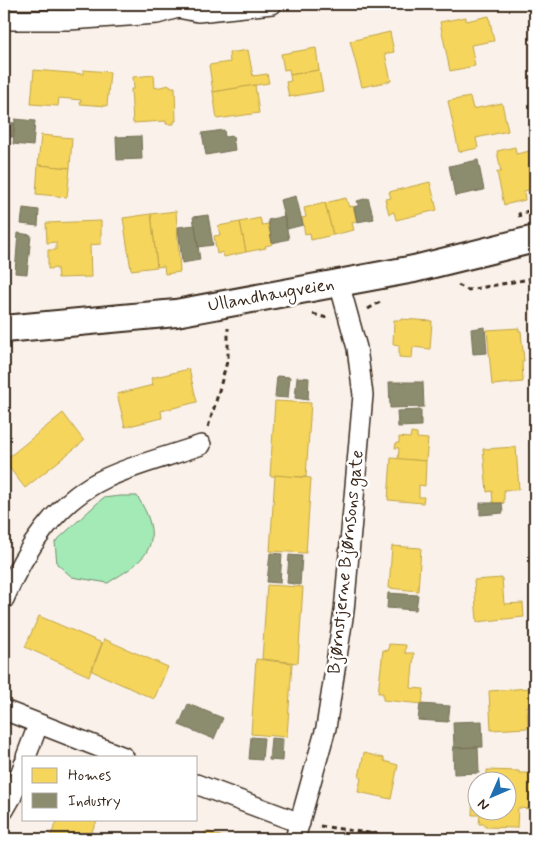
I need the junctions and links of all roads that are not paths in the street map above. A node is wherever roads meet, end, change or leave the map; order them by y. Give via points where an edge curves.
1 (272, 4) edge
2 (178, 6) edge
3 (4, 20) edge
4 (535, 239) edge
5 (339, 283) junction
6 (4, 329) edge
7 (201, 446) road end
8 (4, 599) edge
9 (4, 710) edge
10 (38, 725) junction
11 (26, 756) edge
12 (121, 756) edge
13 (22, 769) edge
14 (198, 785) edge
15 (4, 810) edge
16 (298, 831) edge

1 - 2 street via 198,12
2 - 3 street via 157,14 68,20
4 - 5 main road, Ullandhaugveien via 414,269
5 - 6 main road, Ullandhaugveien via 176,313
5 - 16 street, Bjørnstjerne Bjørnsons gate via 357,348 362,395 344,611 326,728
7 - 8 street via 123,471 87,488 44,529
9 - 10 street
10 - 11 street
10 - 12 street
13 - 15 street
14 - 16 street

